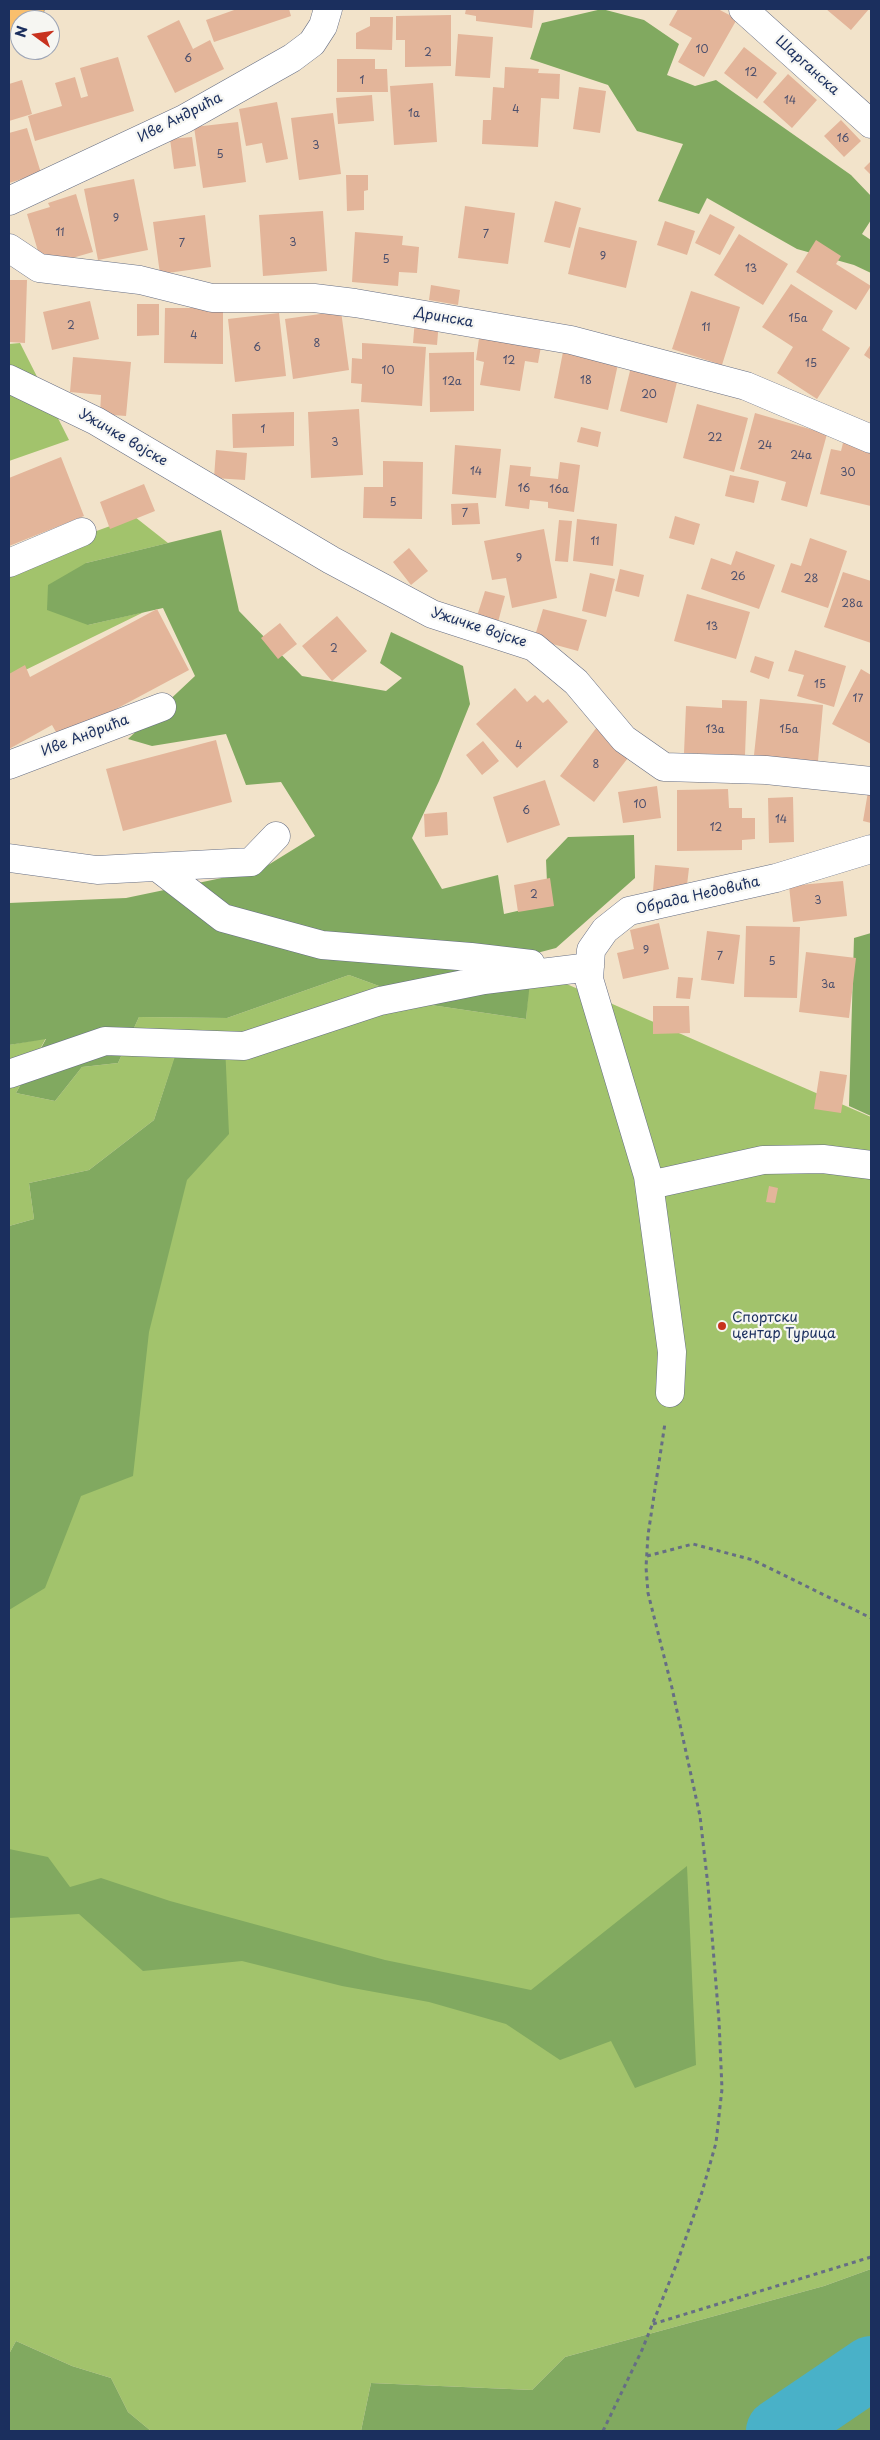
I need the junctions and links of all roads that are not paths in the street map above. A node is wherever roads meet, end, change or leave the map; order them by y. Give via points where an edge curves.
1 (30, 9) edge
2 (328, 9) edge
3 (743, 9) edge
4 (9, 21) edge
5 (871, 124) edge
6 (9, 202) edge
7 (9, 248) edge
8 (9, 379) edge
9 (871, 439) edge
10 (82, 532) dead end
11 (9, 563) edge
12 (162, 707) dead end
13 (9, 765) edge
14 (871, 781) edge
15 (276, 836) dead end
16 (871, 849) edge
17 (9, 858) edge
18 (157, 867) junction
19 (590, 968) junction
20 (9, 1074) edge
21 (871, 1165) edge
22 (649, 1181) junction
23 (670, 1392) road end

1 - 4 main road
2 - 6 street, Иве Андрића via 323,26 312,43 292,58 184,119
3 - 5 street, Шарганска
7 - 9 street, Дринска via 39,268 140,280 212,298 314,298 355,302 571,340 746,386
8 - 14 street, Ужичке војске via 96,421 331,560 432,614 534,646 576,682 624,739 664,766 766,770
10 - 11 street
12 - 13 street, Иве Андрића
15 - 18 street via 251,862
16 - 19 street, Обрада Недовића via 776,878 630,911 605,930 591,950
17 - 18 street via 97,870
18 - 19 street via 223,918 322,945 471,957 568,969
19 - 20 street via 484,980 380,1001 244,1046 105,1041
19 - 22 street, Обрада Недовића via 589,979
21 - 22 street via 823,1159 763,1160
22 - 23 street, Обрада Недовића via 672,1352

